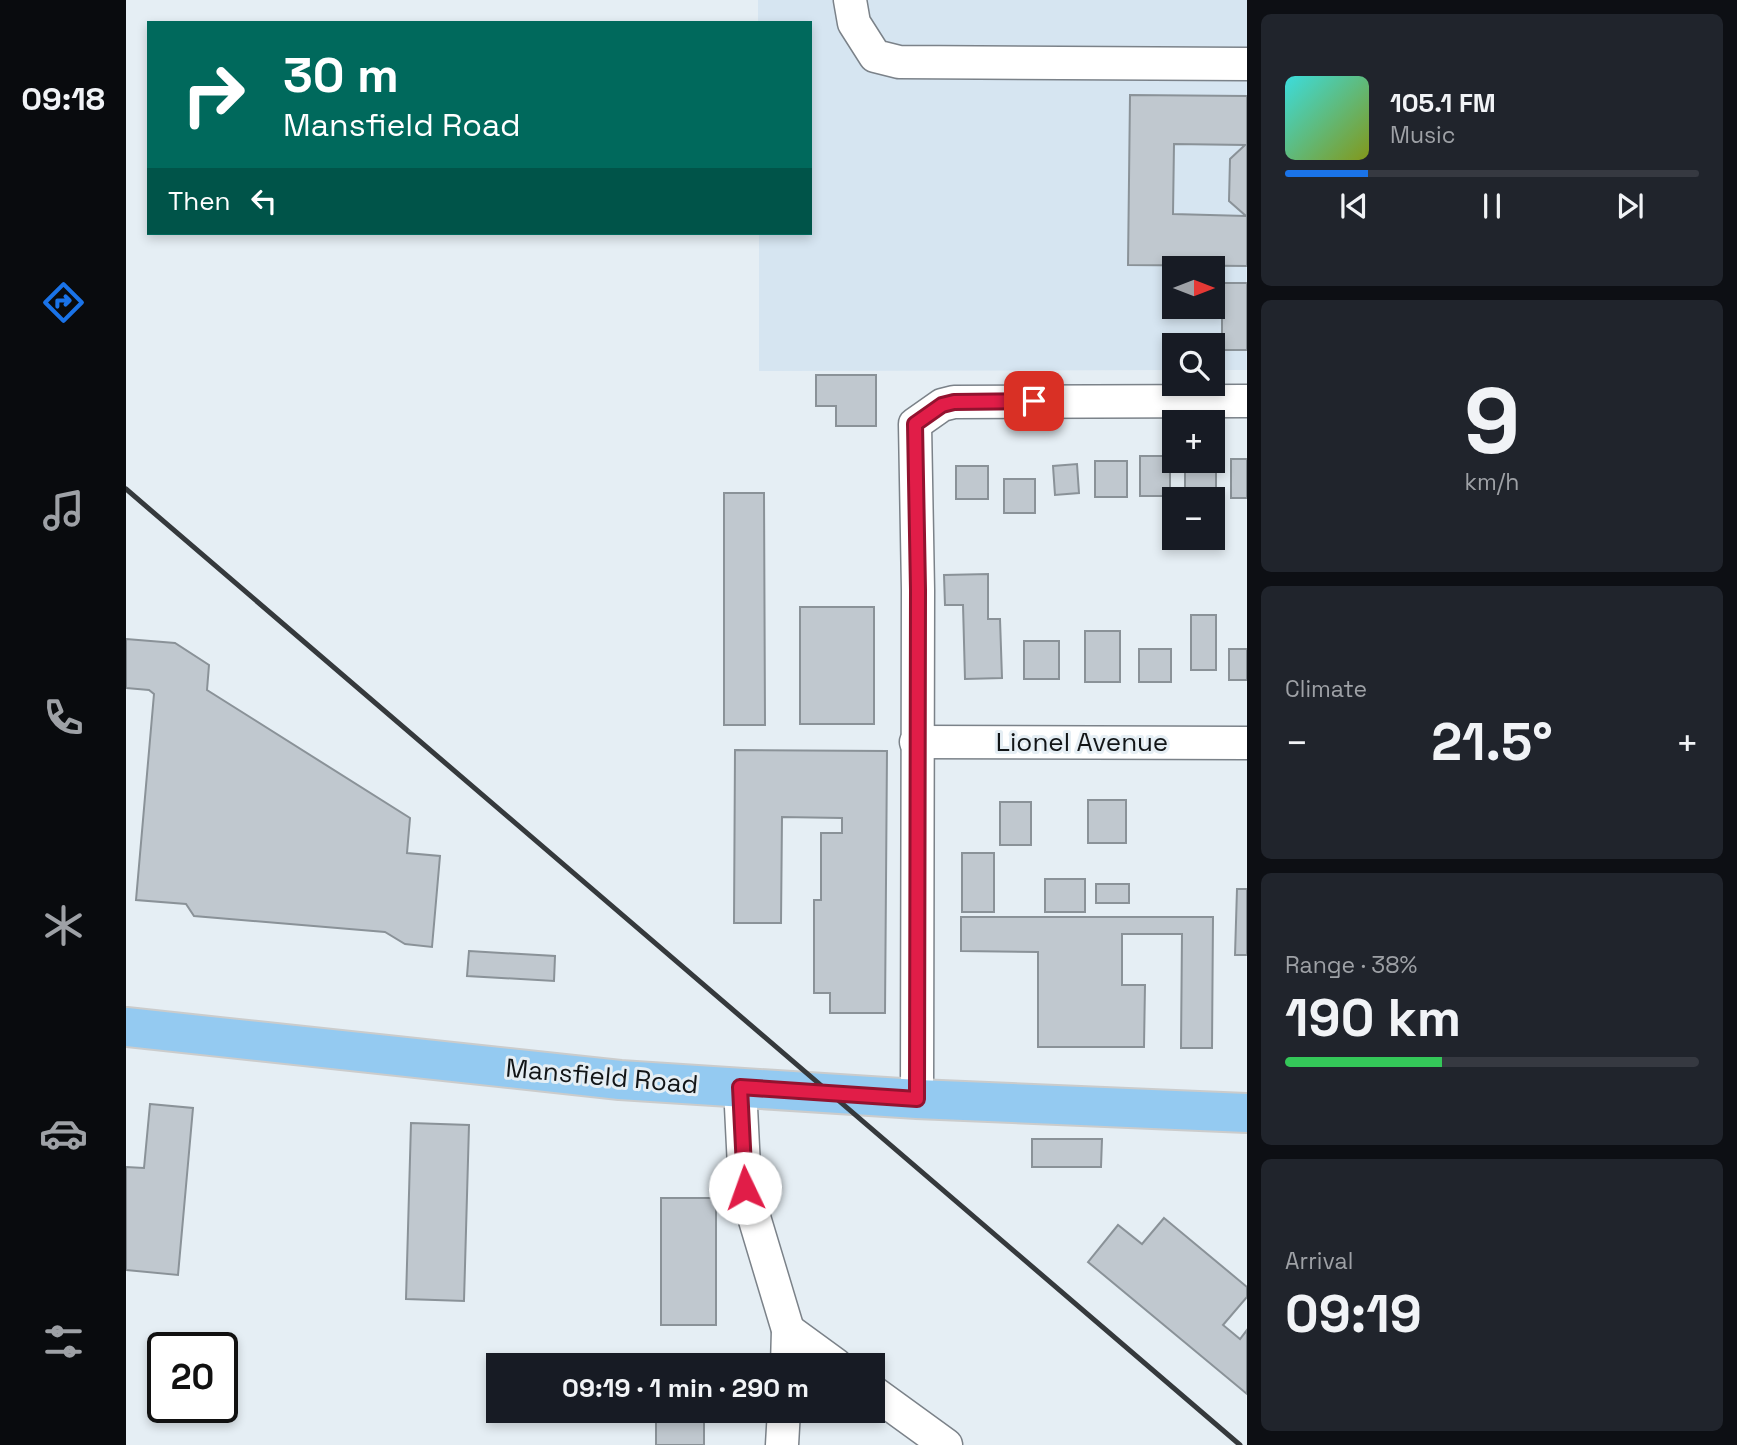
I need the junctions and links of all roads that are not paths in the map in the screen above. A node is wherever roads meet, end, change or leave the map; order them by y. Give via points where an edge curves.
1 (850, 0) edge
2 (1247, 64) edge
3 (1247, 401) edge
4 (916, 742) junction
5 (1247, 743) edge
6 (126, 1027) edge
7 (740, 1087) junction
8 (917, 1099) junction
9 (1247, 1114) edge
10 (788, 1330) junction
11 (787, 1353) edge
12 (820, 1353) edge
13 (885, 1401) edge
14 (783, 1423) edge
15 (782, 1445) edge
16 (946, 1445) edge

1 - 2 street via 854,23 875,56 899,62
3 - 4 street via 954,402 915,424
4 - 5 street, Lionel Avenue
4 - 8 street
6 - 7 main road, Mansfield Road via 620,1080
7 - 8 main road, Mansfield Road
7 - 10 street via 745,1188
8 - 9 main road, Mansfield Road
10 - 11 street
10 - 12 street
13 - 16 street
14 - 15 street

